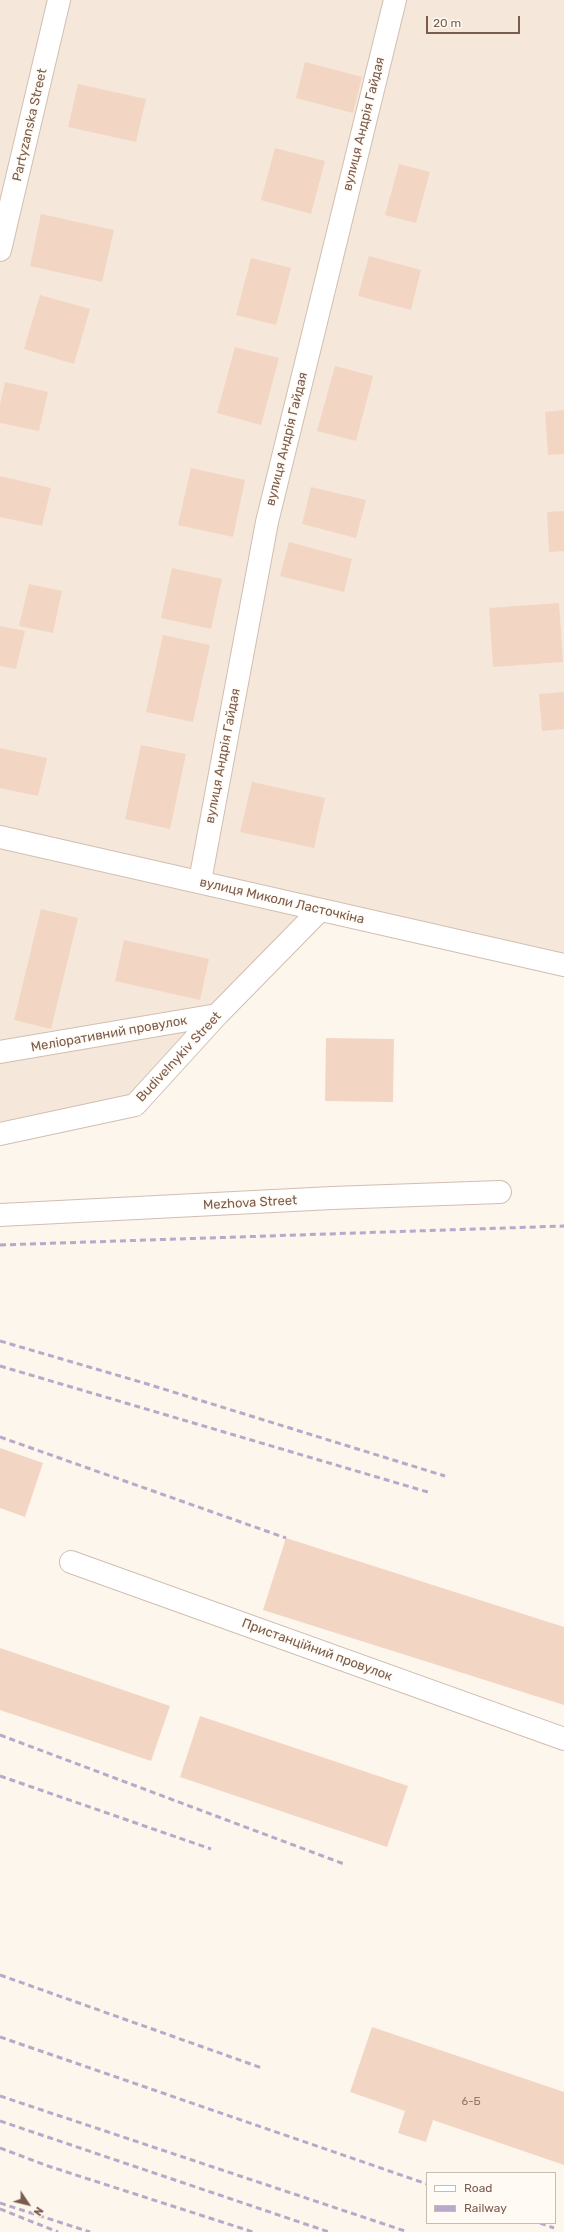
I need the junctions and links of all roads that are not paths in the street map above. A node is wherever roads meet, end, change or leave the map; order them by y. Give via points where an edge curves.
1 (59, 0) edge
2 (395, 0) edge
3 (0, 250) edge
4 (0, 837) edge
5 (200, 881) junction
6 (320, 910) junction
7 (564, 965) edge
8 (217, 1015) junction
9 (0, 1052) edge
10 (0, 1134) edge
11 (500, 1192) dead end
12 (0, 1215) edge
13 (71, 1562) dead end
14 (564, 1739) edge

1 - 3 street, Partyzanska Street
2 - 5 street, вулиця Андрія Гайдая via 267,522
4 - 5 street, вулиця Миколи Ласточкіна
5 - 6 street, вулиця Миколи Ласточкіна
6 - 7 street, вулиця Миколи Ласточкіна
6 - 8 street, Budivelnykiv Street
8 - 9 street, Меліоративний провулок
8 - 10 street, Budivelnykiv Street via 135,1105
11 - 12 street, Mezhova Street
13 - 14 street, Пристанційний провулок

